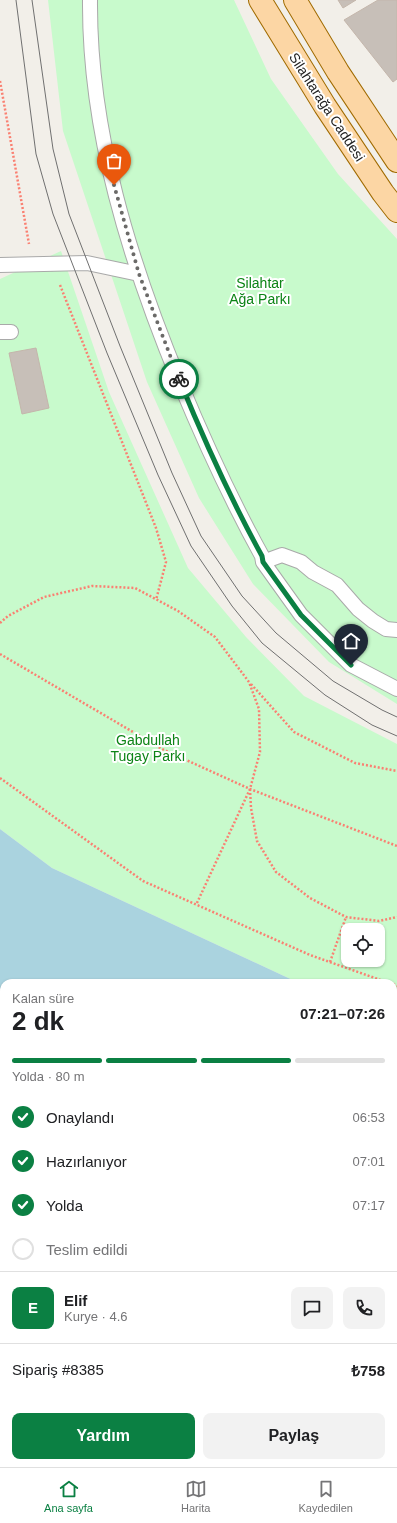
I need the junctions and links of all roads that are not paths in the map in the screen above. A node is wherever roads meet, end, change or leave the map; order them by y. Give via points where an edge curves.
1 (90, 0) edge
2 (260, 0) edge
3 (295, 0) edge
4 (397, 161) edge
5 (397, 211) edge
6 (0, 265) edge
7 (139, 274) junction
8 (263, 562) junction
9 (397, 630) edge
10 (397, 689) edge

1 - 7 lane via 95,95 106,156
2 - 5 main road, Silahtarağa Caddesi via 325,106
3 - 4 main road, Silahtarağa Caddesi via 338,72
6 - 7 lane via 87,263
7 - 8 lane via 169,357 208,450
8 - 9 lane via 282,555 301,562 337,585 358,609 373,621 386,629
8 - 10 lane via 301,615 351,665

